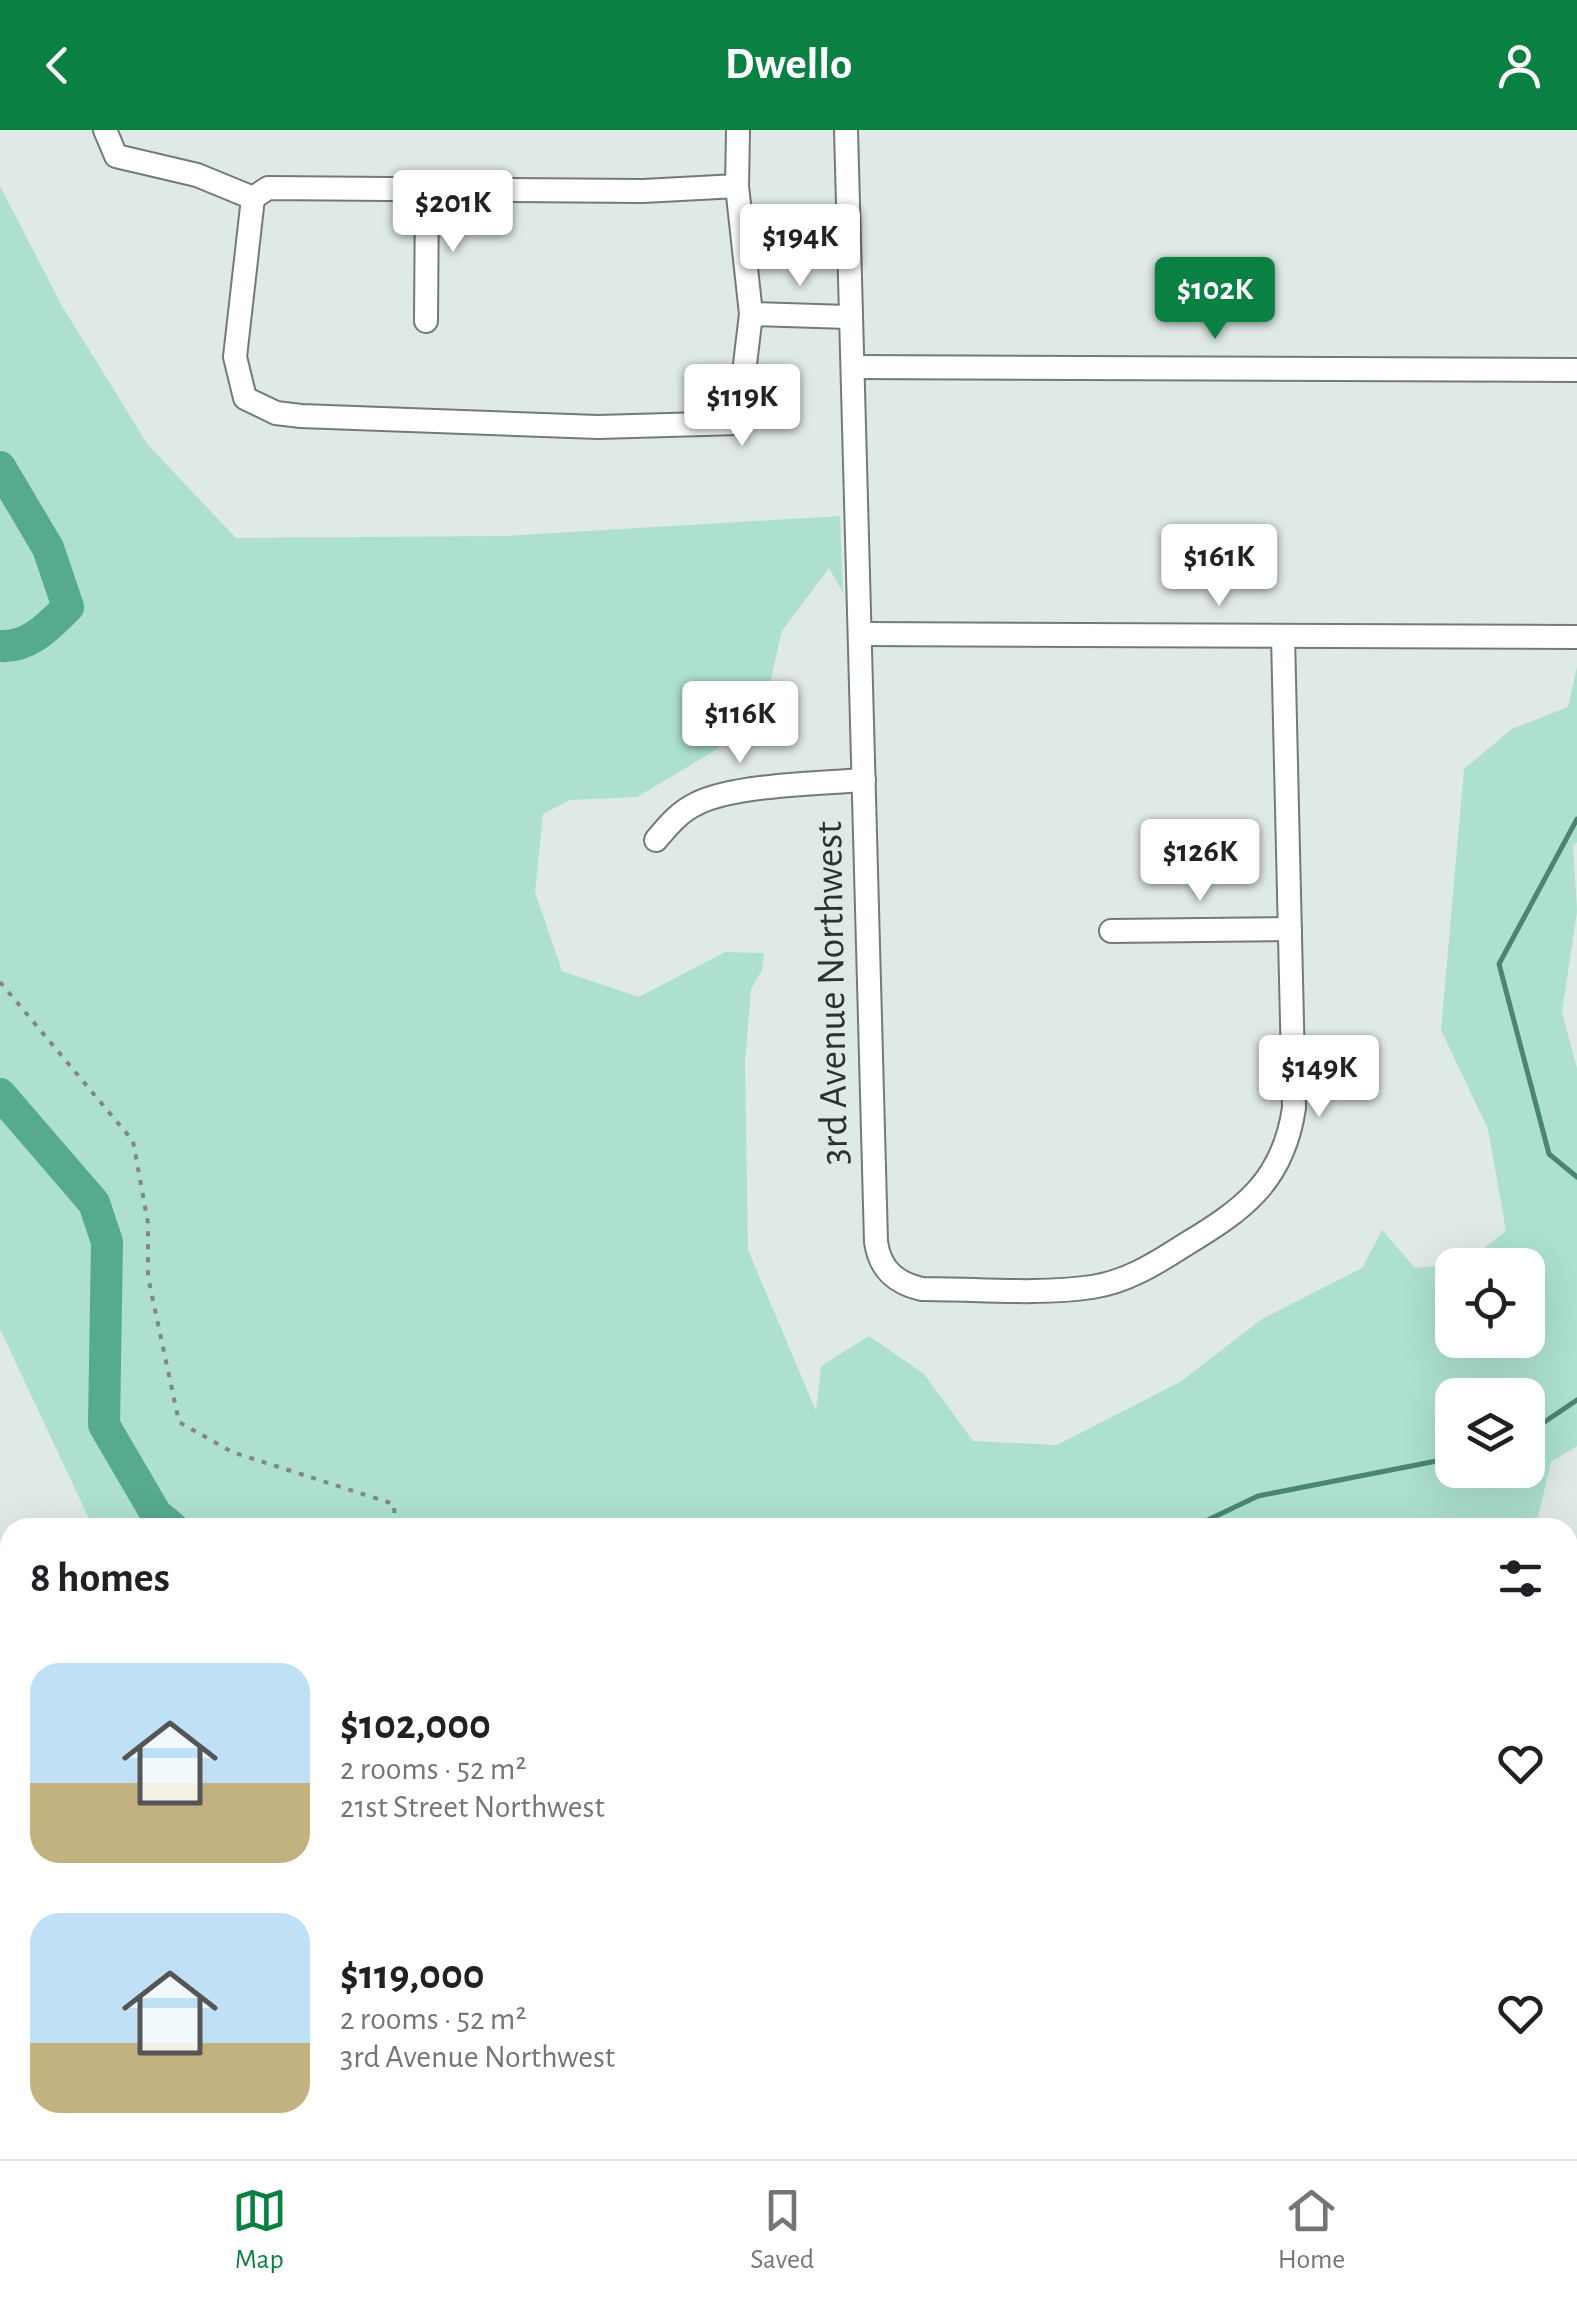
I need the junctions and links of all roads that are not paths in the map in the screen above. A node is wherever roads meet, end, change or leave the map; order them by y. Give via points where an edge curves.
1 (104, 130) edge
2 (738, 130) edge
3 (846, 130) edge
4 (737, 186) junction
5 (427, 188) junction
6 (253, 198) junction
7 (750, 314) junction
8 (848, 317) junction
9 (426, 322) dead end
10 (853, 367) junction
11 (1577, 370) edge
12 (861, 634) junction
13 (1282, 636) junction
14 (1577, 637) edge
15 (864, 780) junction
16 (656, 840) dead end
17 (1290, 929) junction
18 (1111, 931) dead end

1 - 6 street via 116,156 197,174
2 - 4 street
3 - 8 street, 3rd Avenue Northwest
4 - 5 street
4 - 7 street
5 - 6 street via 268,188
5 - 9 street
6 - 7 street via 235,356 245,398 276,414 598,427 738,423
7 - 8 street
8 - 10 street, 3rd Avenue Northwest
10 - 11 street
10 - 12 street, 3rd Avenue Northwest
12 - 13 street
12 - 15 street, 3rd Avenue Northwest
13 - 14 street
13 - 17 street
15 - 16 street via 697,803
15 - 17 street, 3rd Avenue Northwest via 876,1242 882,1265 904,1285 1064,1289 1118,1281 1251,1200 1283,1152 1294,1108
17 - 18 street

